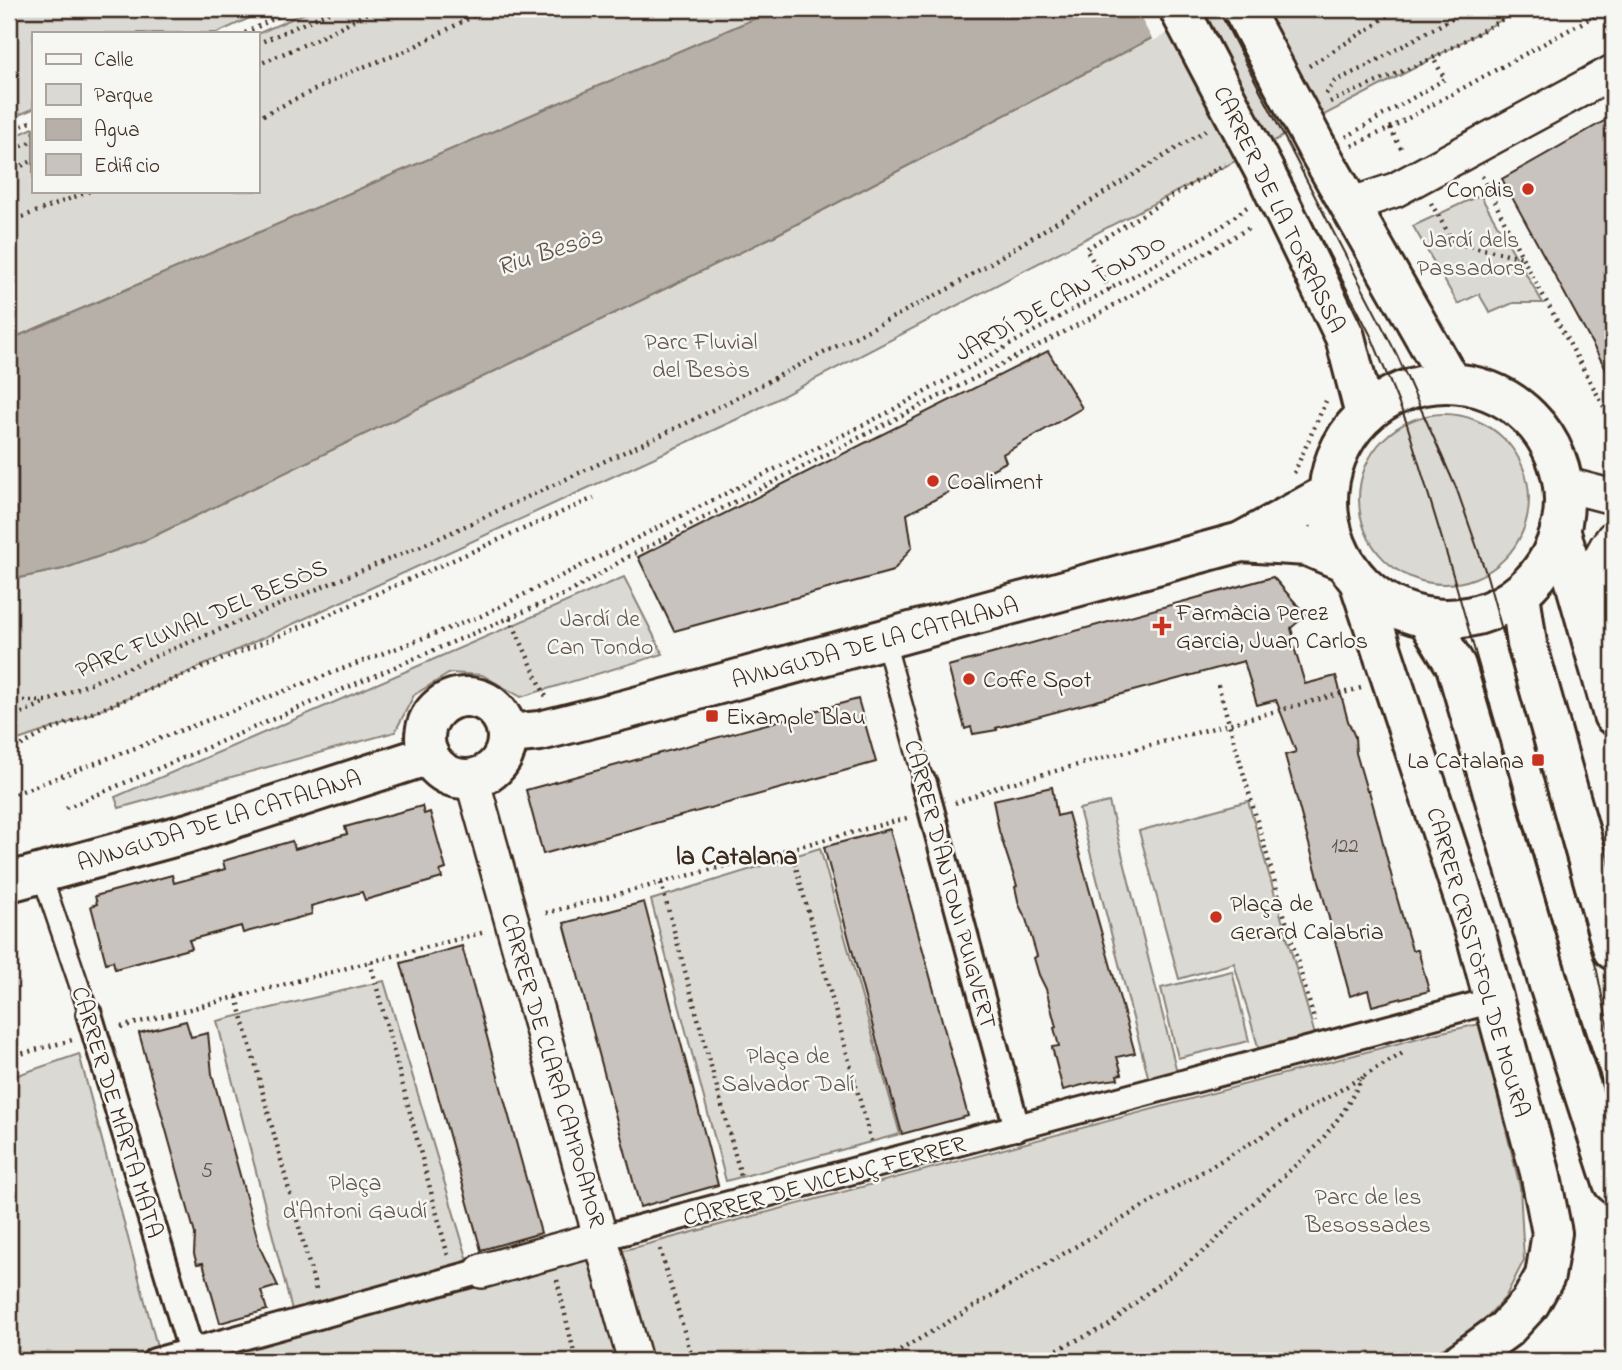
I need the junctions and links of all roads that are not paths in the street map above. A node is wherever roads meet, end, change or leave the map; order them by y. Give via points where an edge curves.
1 (1179, 9) edge
2 (1243, 9) edge
3 (1613, 72) edge
4 (1350, 205) junction
5 (1451, 383) junction
6 (1365, 415) junction
7 (1563, 484) junction
8 (1328, 494) junction
9 (1613, 497) edge
10 (1560, 529) junction
11 (1241, 542) junction
12 (1607, 545) edge
13 (1352, 572) junction
14 (1520, 593) junction
15 (1427, 619) junction
16 (1588, 628) junction
17 (885, 640) junction
18 (1613, 715) edge
19 (508, 734) junction
20 (429, 755) junction
21 (472, 779) junction
22 (924, 783) joint
23 (25, 877) edge
24 (1613, 950) edge
25 (1494, 1000) junction
26 (92, 1024) joint
27 (1017, 1128) junction
28 (1613, 1183) edge
29 (601, 1238) junction
30 (468, 1275) joint
31 (191, 1351) junction
32 (155, 1361) edge
33 (635, 1361) edge
34 (1462, 1361) edge

1 - 6 street, CARRER DE LA TORRASSA, bridge via 1345,337
2 - 4 street, bridge via 1334,145
3 - 4 street via 1407,185
4 - 5 street
5 - 6 street via 1420,386 1391,397
5 - 7 street via 1483,389 1512,403 1536,425 1553,452
6 - 8 street via 1344,442
7 - 9 street
7 - 10 street
8 - 11 street, AVINGUDA DE LA CATALANA
8 - 13 street via 1332,536
10 - 14 street via 1546,565
10 - 16 street
11 - 13 street, AVINGUDA DE LA CATALANA via 1307,546
11 - 17 street, AVINGUDA DE LA CATALANA
12 - 16 street via 1591,585
13 - 15 street via 1391,607
13 - 25 street, CARRER CRISTÒFOL DE MOURA via 1477,937
14 - 15 street via 1492,610 1466,618
14 - 24 street via 1527,644
15 - 28 street via 1456,666 1549,985
16 - 18 street
17 - 19 street, AVINGUDA DE LA CATALANA via 566,725
17 - 22 lane, CARRER D'ANTONI PUIGVERT
19 - 20 street via 504,720 484,700 456,697 433,713 426,727
19 - 21 street via 507,747 495,768
20 - 21 street via 446,774
20 - 23 street, AVINGUDA DE LA CATALANA via 192,832
21 - 29 street, CARRER DE CLARA CAMPOAMOR
22 - 27 street, CARRER D'ANTONI PUIGVERT
23 - 26 lane, CARRER DE MARTA MATA
25 - 27 street, CARRER DE VICENÇ FERRER
25 - 34 street, CARRER CRISTÒFOL DE MOURA via 1552,1233 1545,1276 1530,1303 1506,1329
26 - 31 street, CARRER DE MARTA MATA
27 - 29 street, CARRER DE VICENÇ FERRER
29 - 30 street, CARRER DE VICENÇ FERRER
29 - 33 street, CARRER DE CLARA CAMPOAMOR
30 - 31 street, CARRER DE VICENÇ FERRER
31 - 32 street, CARRER DE VICENÇ FERRER

